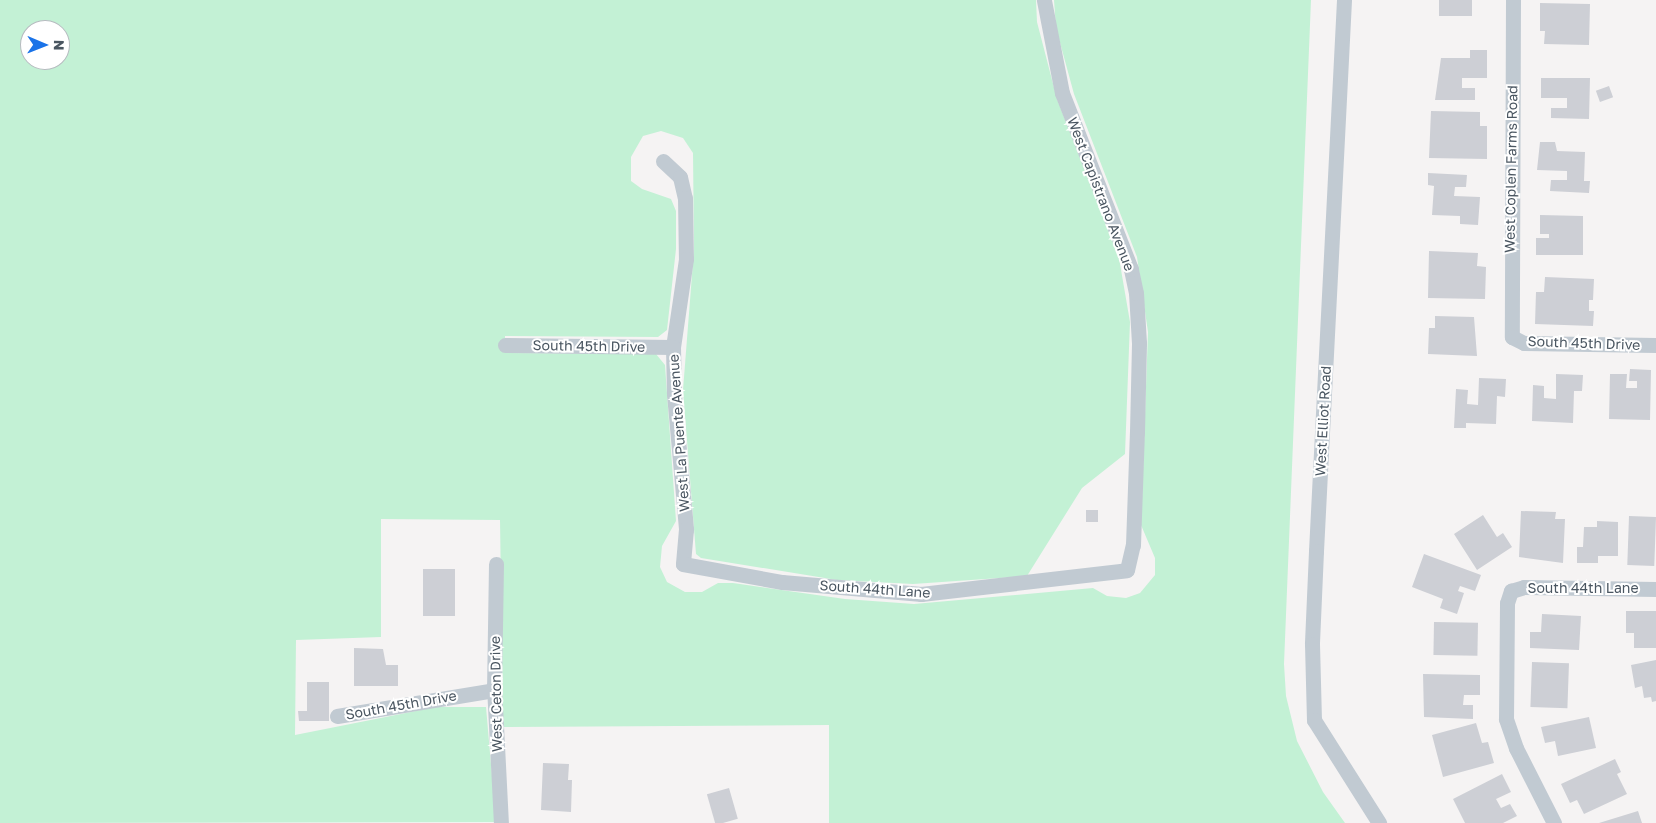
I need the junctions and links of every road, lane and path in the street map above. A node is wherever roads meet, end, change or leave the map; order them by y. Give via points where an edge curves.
1 (1344, 0) edge
2 (1513, 0) edge
3 (1044, 5) edge
4 (663, 161) dead end
5 (1512, 337) joint
6 (505, 344) dead end
7 (1656, 344) edge
8 (673, 347) junction
9 (496, 564) dead end
10 (683, 564) joint
11 (1127, 570) joint
12 (1656, 589) edge
13 (494, 690) junction
14 (337, 716) dead end
15 (501, 823) edge
16 (1379, 823) edge
17 (1554, 823) edge

1 - 16 street, West Elliot Road via 1312,644 1314,720
2 - 5 street, West Coplen Farms Road
3 - 11 street, West Capistrano Avenue via 1062,93 1131,269 1139,343 1133,544
4 - 8 street, West La Puente Avenue via 680,177 685,198 686,259
5 - 7 street, South 45th Drive via 1524,343
6 - 8 street, South 45th Drive
8 - 10 street, West La Puente Avenue via 686,529
9 - 13 street, West Ceton Drive
10 - 11 street, South 44th Lane via 782,582 922,594 1029,584
12 - 17 street, South 44th Lane via 1524,587 1511,591 1507,603 1506,720 1516,748
13 - 14 street, South 45th Drive
13 - 15 street, West Ceton Drive

